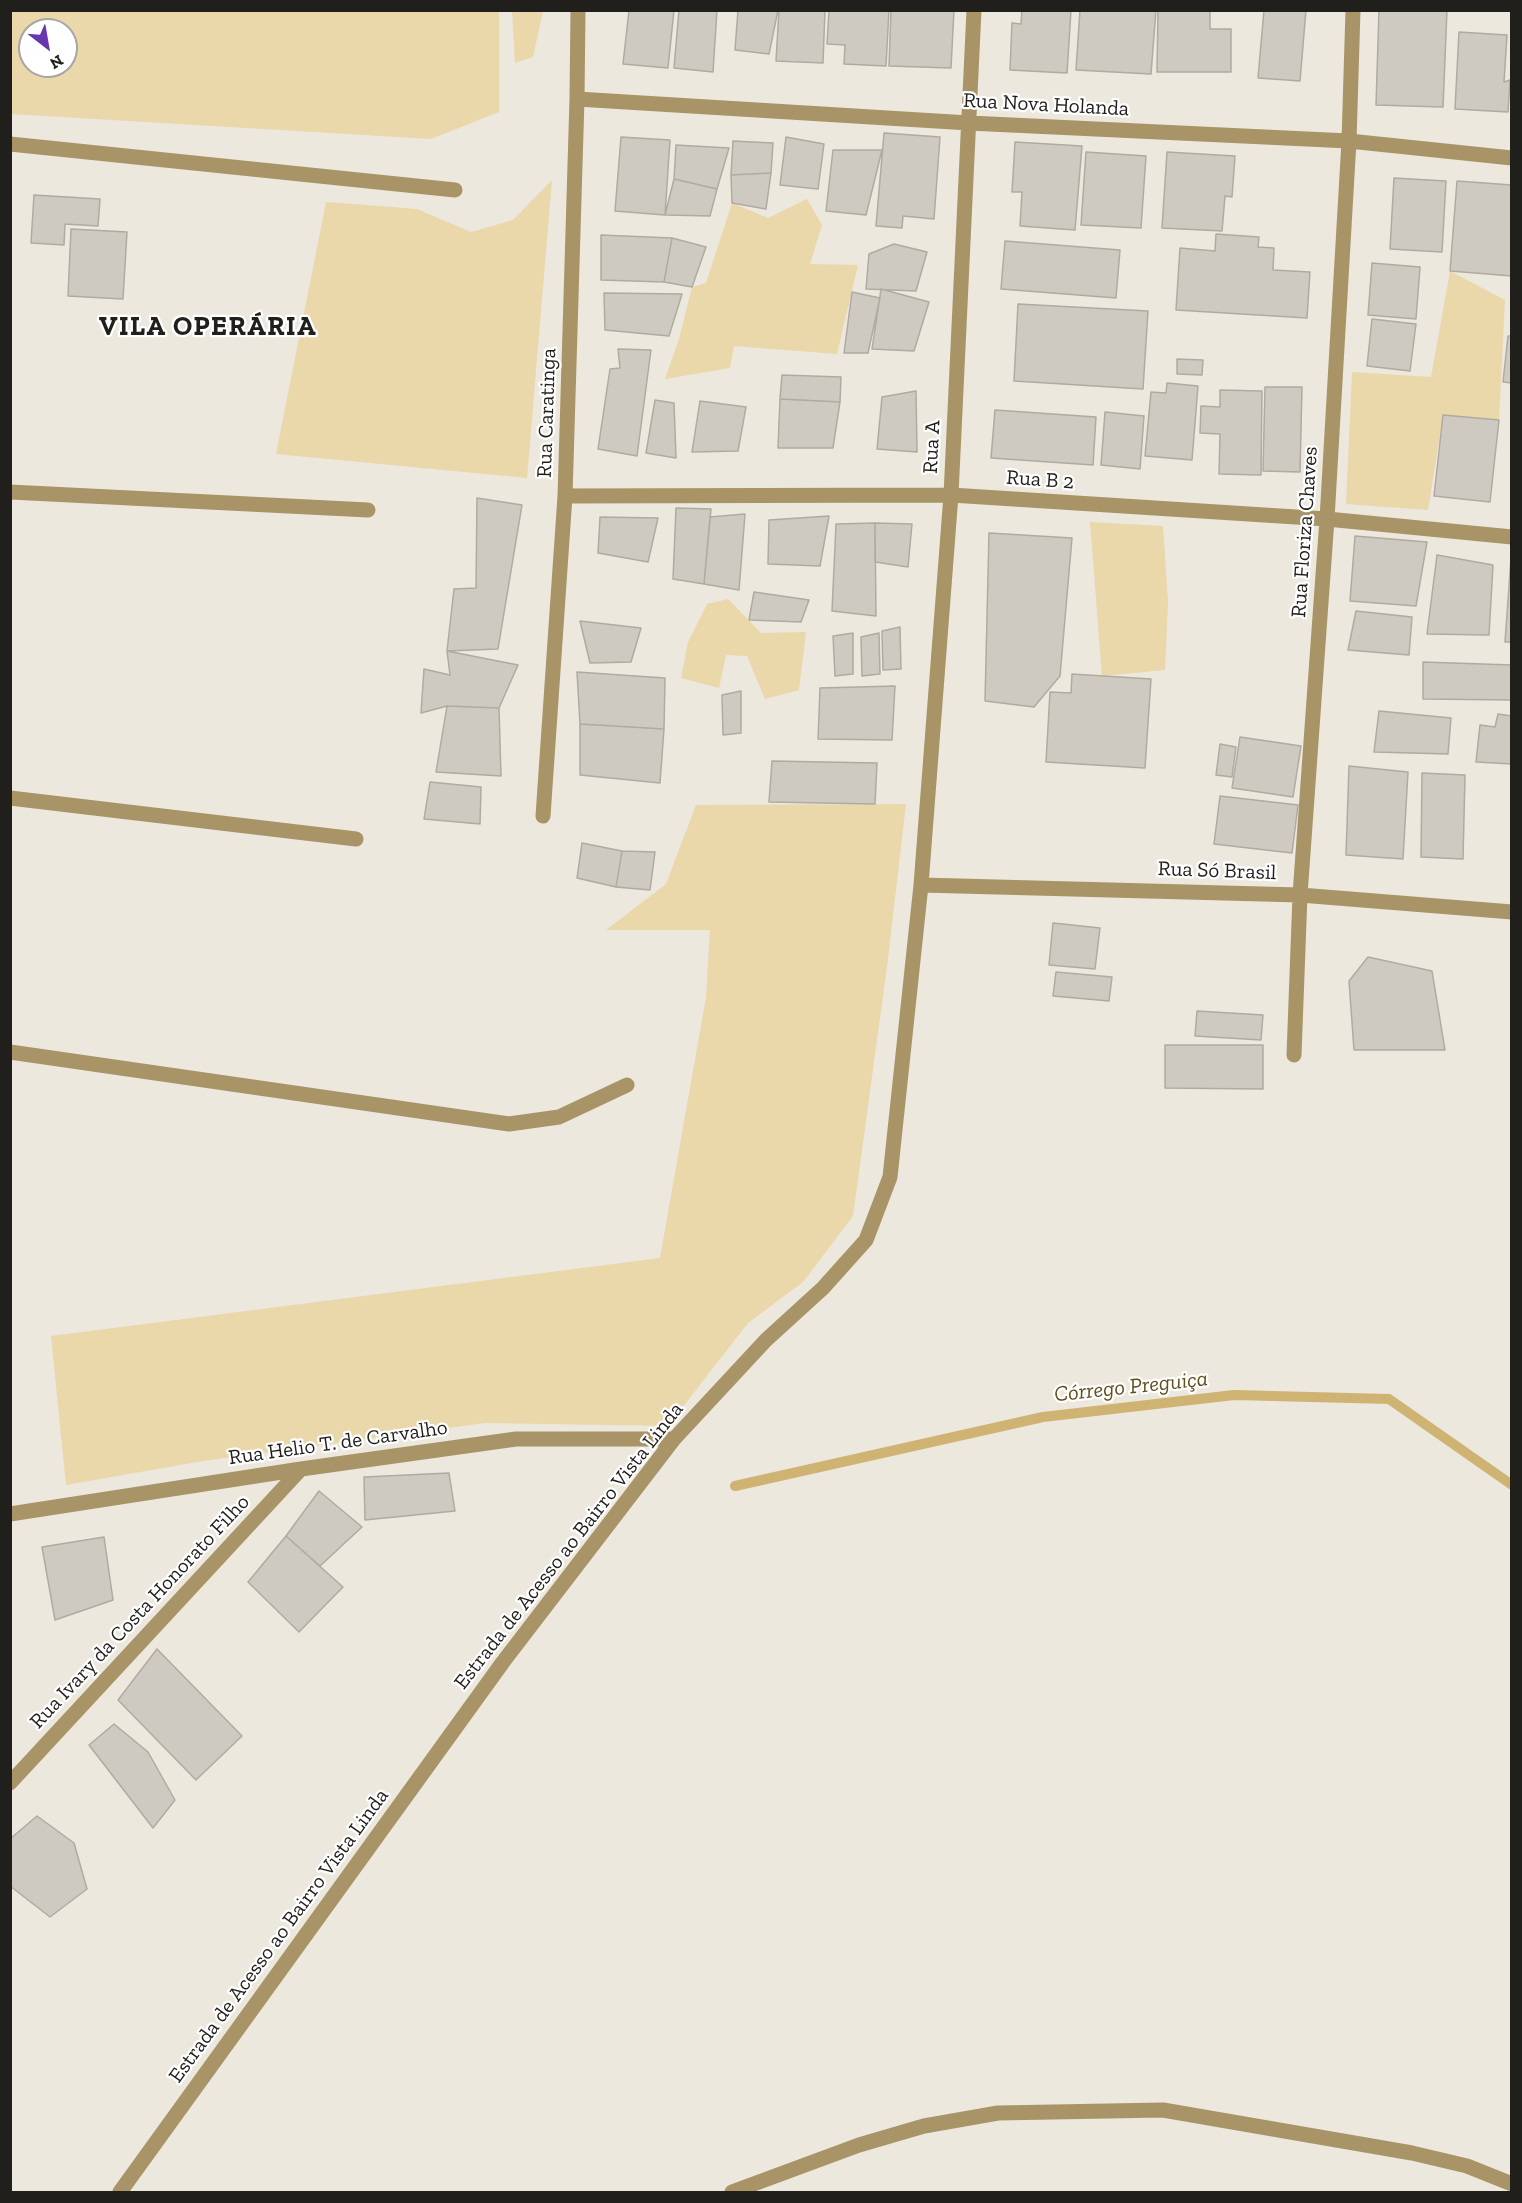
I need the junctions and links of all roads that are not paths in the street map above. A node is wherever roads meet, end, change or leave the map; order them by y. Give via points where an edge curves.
1 (578, 10) edge
2 (974, 10) edge
3 (1353, 10) edge
4 (577, 99) junction
5 (969, 123) junction
6 (1349, 141) junction
7 (10, 144) edge
8 (1512, 158) edge
9 (455, 190) dead end
10 (10, 492) edge
11 (951, 495) junction
12 (565, 496) junction
13 (368, 510) dead end
14 (1327, 519) junction
15 (1512, 537) edge
16 (10, 798) edge
17 (543, 816) dead end
18 (356, 839) dead end
19 (921, 885) junction
20 (1300, 895) junction
21 (1512, 912) edge
22 (10, 1053) edge
23 (1294, 1055) dead end
24 (627, 1085) dead end
25 (674, 1439) junction
26 (301, 1469) junction
27 (10, 1515) edge
28 (10, 1783) edge
29 (1512, 2184) edge
30 (120, 2193) edge
31 (732, 2193) edge

1 - 4 street, Rua Caratinga
2 - 5 street, Rua A
3 - 6 street, Rua Floriza Chaves
4 - 5 street, Rua Nova Holanda
4 - 12 street, Rua Caratinga
5 - 6 street, Rua Nova Holanda
5 - 11 street, Rua A
6 - 8 street, Rua Nova Holanda
6 - 14 street, Rua Floriza Chaves
7 - 9 street
10 - 13 street
11 - 12 street, Rua B 2
11 - 14 street, Rua B 2
11 - 19 street, Rua A
12 - 17 street, Rua Caratinga
14 - 15 street, Rua B 2
14 - 20 street, Rua Floriza Chaves
16 - 18 street
19 - 20 street, Rua Só Brasil
19 - 25 street, Estrada de Acesso ao Bairro Vista Linda via 890,1177 866,1240
20 - 21 street, Rua Só Brasil
20 - 23 street, Rua Floriza Chaves
22 - 24 street via 509,1124 559,1117
25 - 26 street, Rua Helio T. de Carvalho via 516,1439
25 - 30 street, Estrada de Acesso ao Bairro Vista Linda via 503,1662
26 - 27 street, Rua Helio T. de Carvalho
26 - 28 street, Rua Ivary da Costa Honorato Filho
29 - 31 street via 1467,2166 1412,2153 1163,2110 998,2113 924,2126 860,2145

